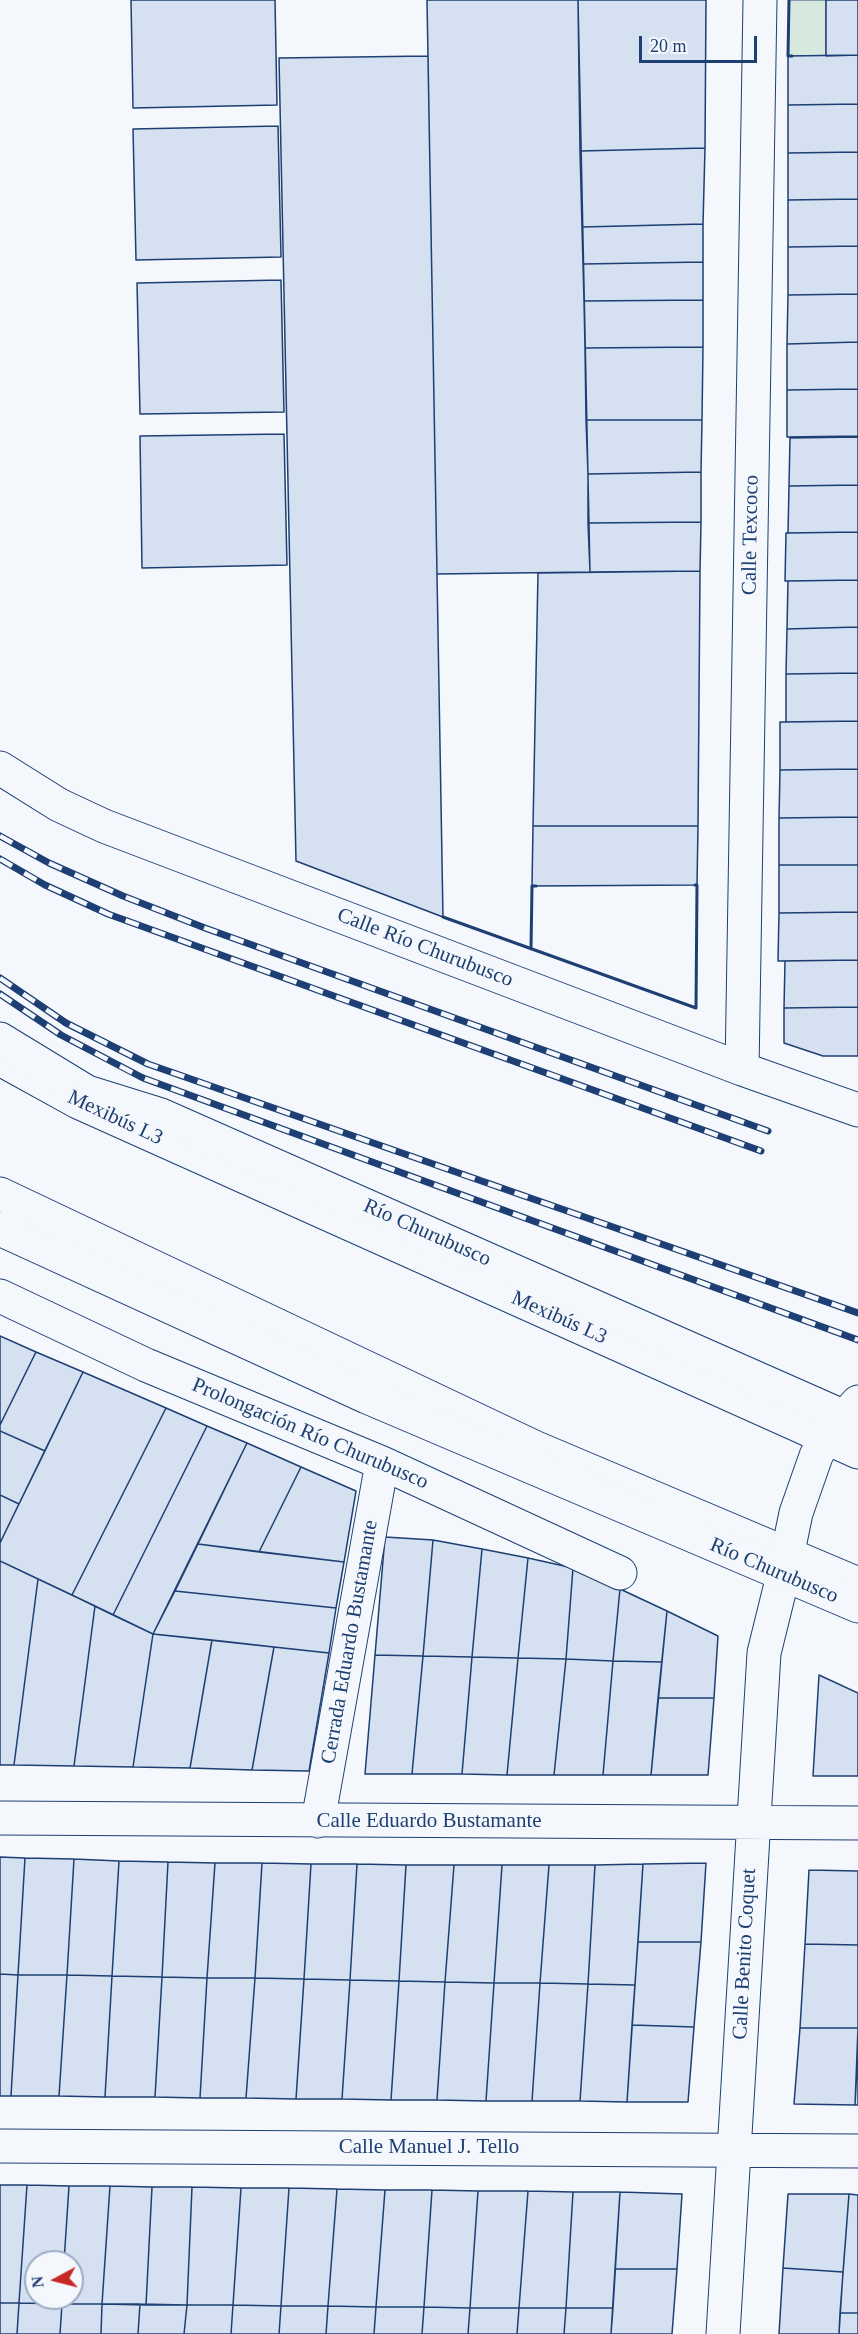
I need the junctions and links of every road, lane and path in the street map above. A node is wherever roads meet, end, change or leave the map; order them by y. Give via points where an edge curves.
1 (760, 0) edge
2 (0, 768) edge
3 (0, 1039) edge
4 (0, 1059) edge
5 (742, 1069) junction
6 (858, 1110) edge
7 (0, 1194) edge
8 (0, 1229) edge
9 (0, 1296) edge
10 (846, 1420) edge
11 (858, 1452) edge
12 (382, 1463) junction
13 (785, 1564) junction
14 (620, 1573) dead end
15 (858, 1584) edge
16 (858, 1605) edge
17 (0, 1818) edge
18 (318, 1821) junction
19 (753, 1823) junction
20 (858, 1823) edge
21 (0, 2146) edge
22 (734, 2148) junction
23 (858, 2151) edge
24 (723, 2334) edge

1 - 5 street, Calle Texcoco
2 - 5 street, Calle Río Churubusco via 60,805 104,826
3 - 10 street, Río Churubusco via 87,1092 160,1115
4 - 10 street, Mexibús L3 via 88,1107
5 - 6 street, Calle Río Churubusco
7 - 13 street
8 - 13 street, Río Churubusco via 367,1397
9 - 12 street, Prolongación Río Churubusco via 146,1365
10 - 11 street, Mexibús L3
10 - 13 street, Calle Benito Coquet via 796,1513
12 - 14 street, Prolongación Río Churubusco
12 - 18 street, Cerrada Eduardo Bustamante
13 - 15 street
13 - 16 street, Río Churubusco
13 - 19 street, Calle Benito Coquet via 764,1653
17 - 18 street, Calle Eduardo Bustamante
18 - 19 street, Calle Eduardo Bustamante
19 - 20 street, Calle Eduardo Bustamante
19 - 22 street, Calle Benito Coquet
21 - 22 street, Calle Manuel J. Tello
22 - 23 street, Calle Manuel J. Tello
22 - 24 street, Calle Benito Coquet

